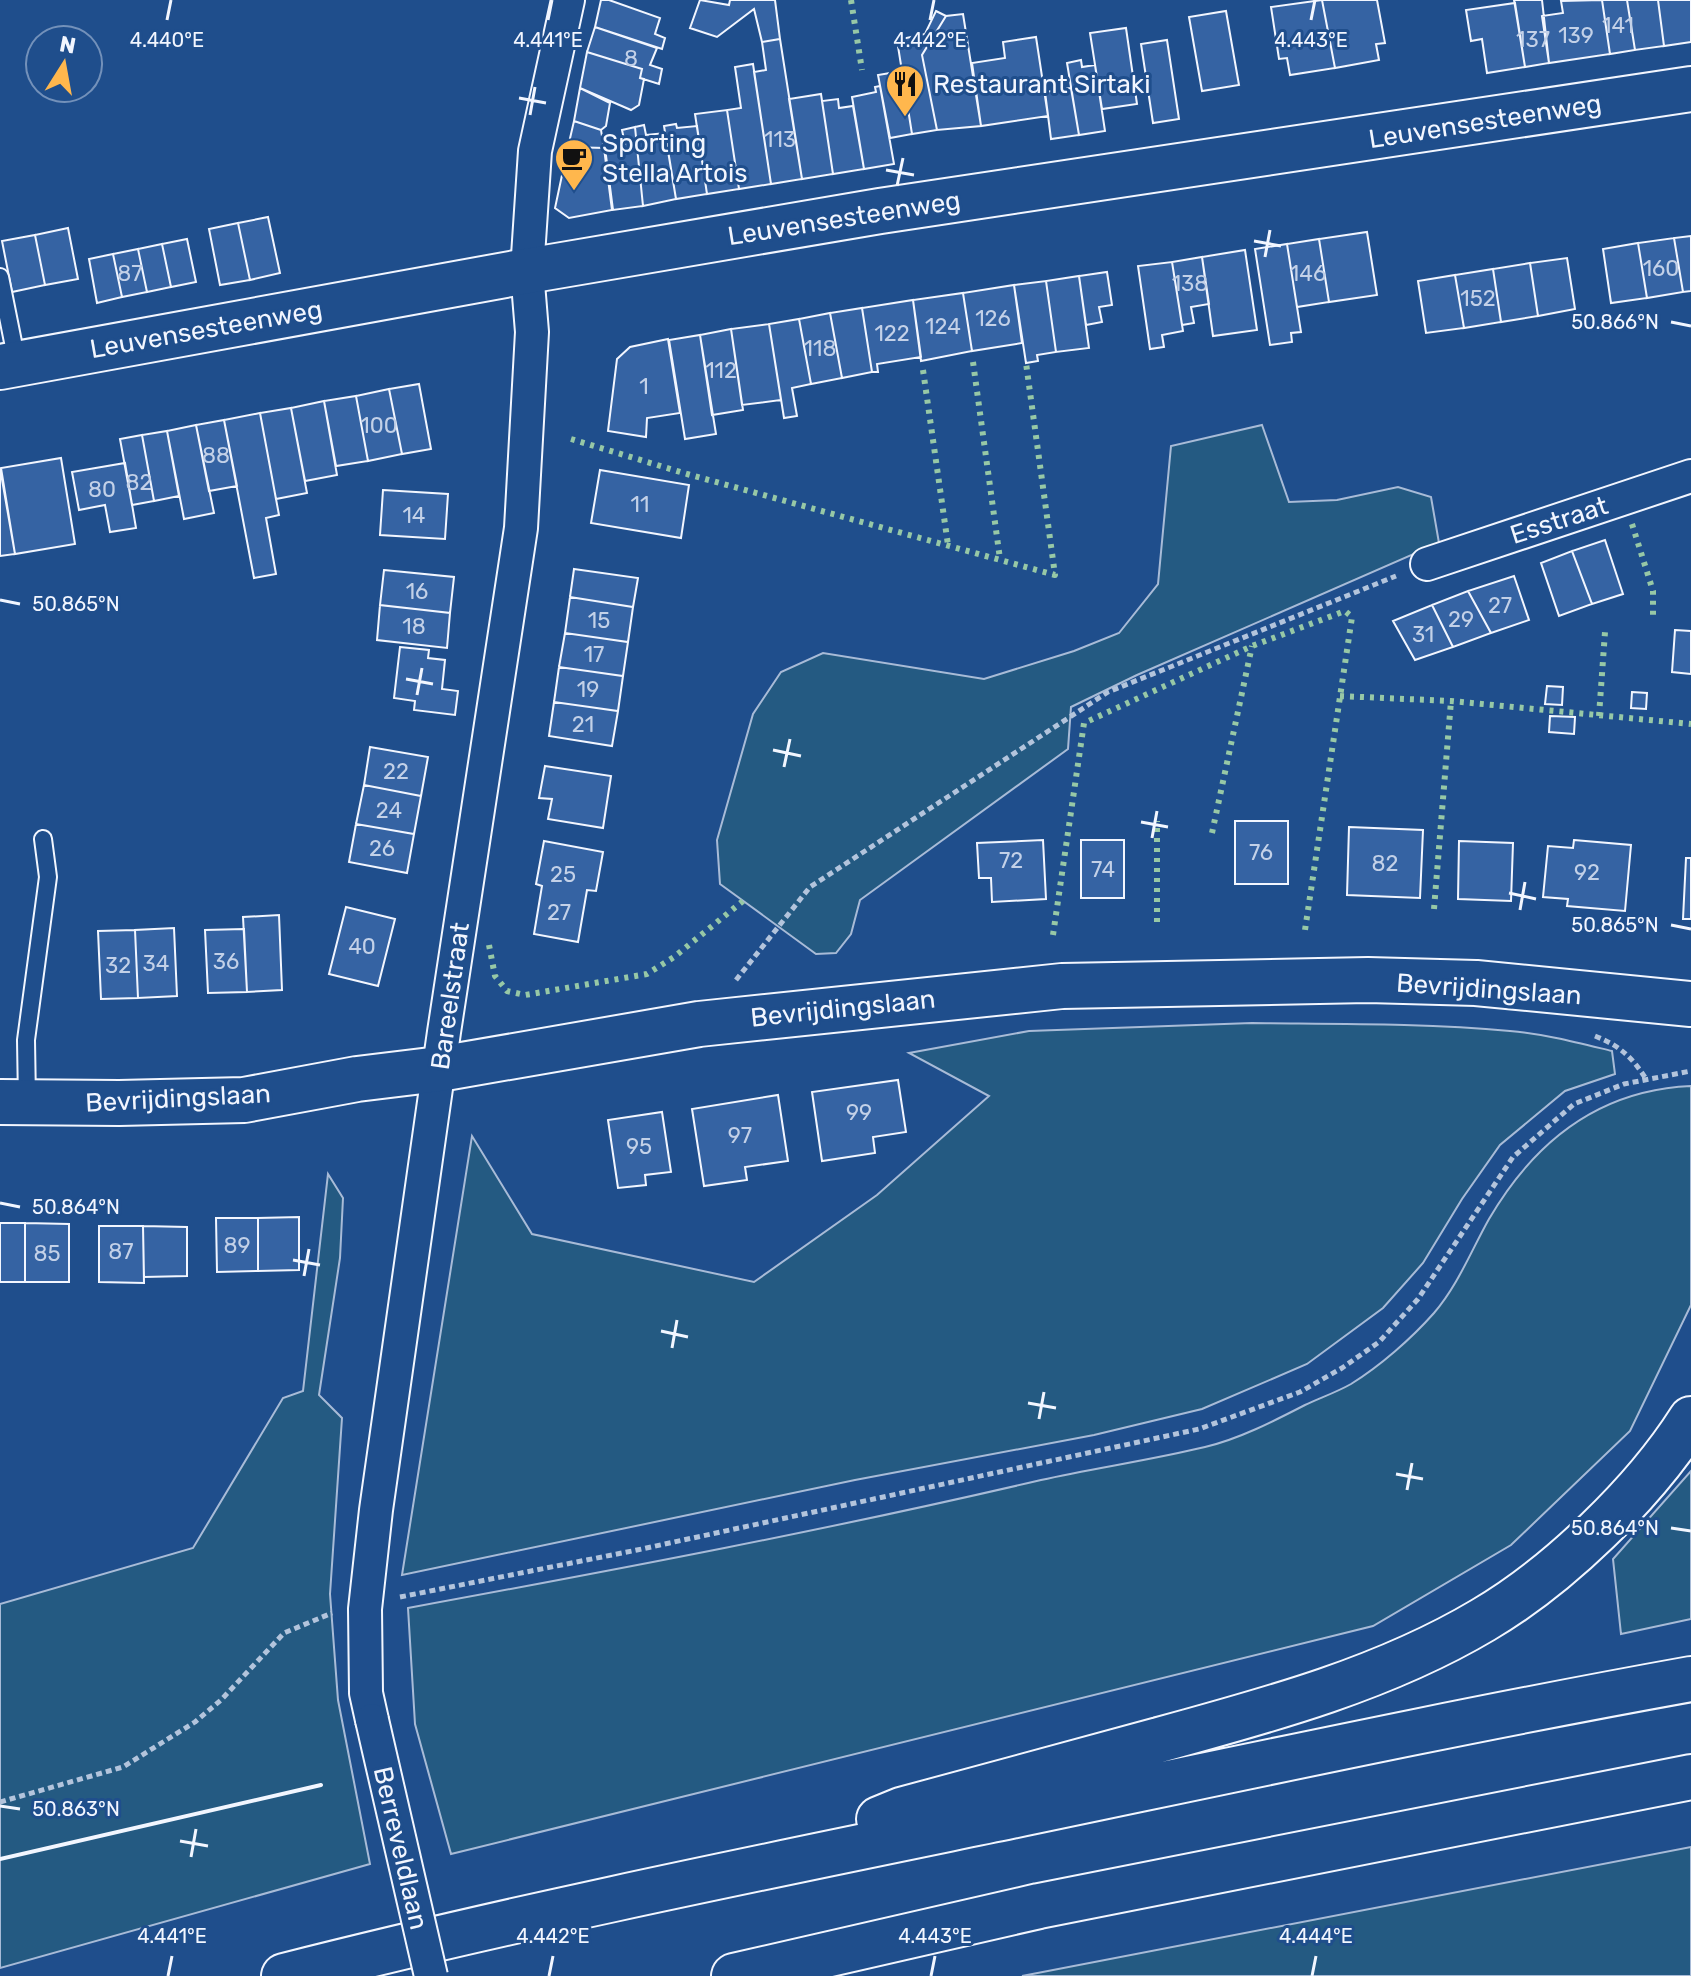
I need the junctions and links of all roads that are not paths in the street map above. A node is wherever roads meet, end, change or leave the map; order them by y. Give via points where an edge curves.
1 (568, 0) edge
2 (1691, 89) edge
3 (527, 271) junction
4 (0, 277) edge
5 (8, 365) edge
6 (1691, 476) edge
7 (1427, 564) road end
8 (43, 839) dead end
9 (1691, 1004) edge
10 (439, 1069) junction
11 (13, 1102) edge
12 (1691, 1419) edge
13 (1691, 1679) edge
14 (372, 1720) joint
15 (1691, 1777) edge
16 (762, 1868) junction
17 (284, 1976) edge
18 (431, 1976) edge
19 (734, 1976) edge

1 - 3 street, Bareelstraat via 535,151
2 - 3 main road, Leuvensesteenweg via 880,211
3 - 5 main road, Leuvensesteenweg
3 - 10 street, Bareelstraat via 532,332 521,528
4 - 5 lane
6 - 7 street, Esstraat
8 - 11 lane via 48,877
9 - 10 main road, Bevrijdingslaan via 1476,983 1062,986 699,1024
10 - 11 main road, Bevrijdingslaan via 244,1100
10 - 14 street, Bareelstraat via 365,1604 366,1693
12 - 16 main road via 1612,1515 1542,1580 1483,1621 1422,1651 1245,1717 901,1810
13 - 16 main road
14 - 18 street, Berreveldlaan, bridge
15 - 19 main road via 1039,1906
16 - 17 main road via 445,1935

